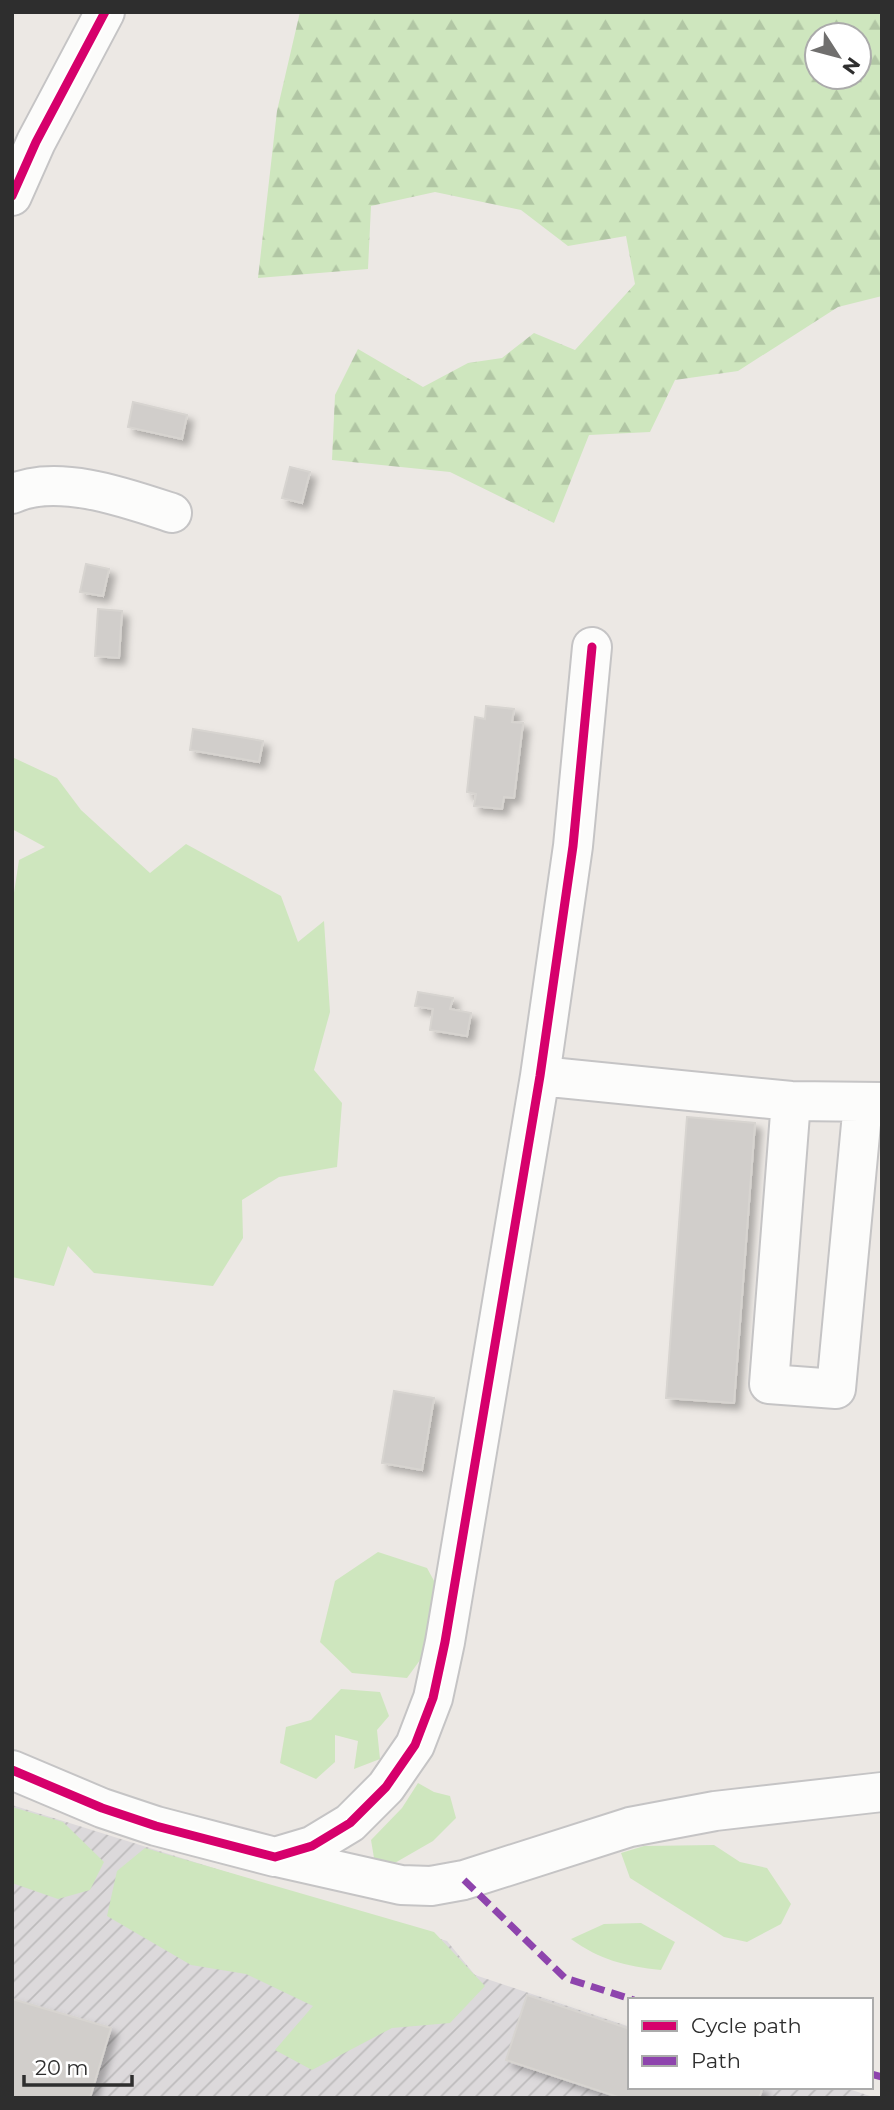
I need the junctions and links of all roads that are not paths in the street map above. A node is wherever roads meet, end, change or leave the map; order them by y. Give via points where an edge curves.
1 (105, 12) edge
2 (12, 196) edge
3 (12, 494) edge
4 (172, 513) dead end
5 (592, 647) dead end
6 (540, 1076) junction
7 (791, 1101) junction
8 (872, 1103) edge
9 (12, 1769) edge
10 (882, 1792) edge
11 (275, 1857) junction

1 - 2 street
3 - 4 street via 41,486 108,492
5 - 6 street via 573,846
6 - 7 street
6 - 11 street via 433,1698 415,1745 386,1787 350,1823 312,1846
7 - 8 street
7 - 8 street via 769,1384 836,1389
9 - 11 street via 134,1819
10 - 11 street via 715,1811 630,1827 464,1880 431,1886 401,1885

